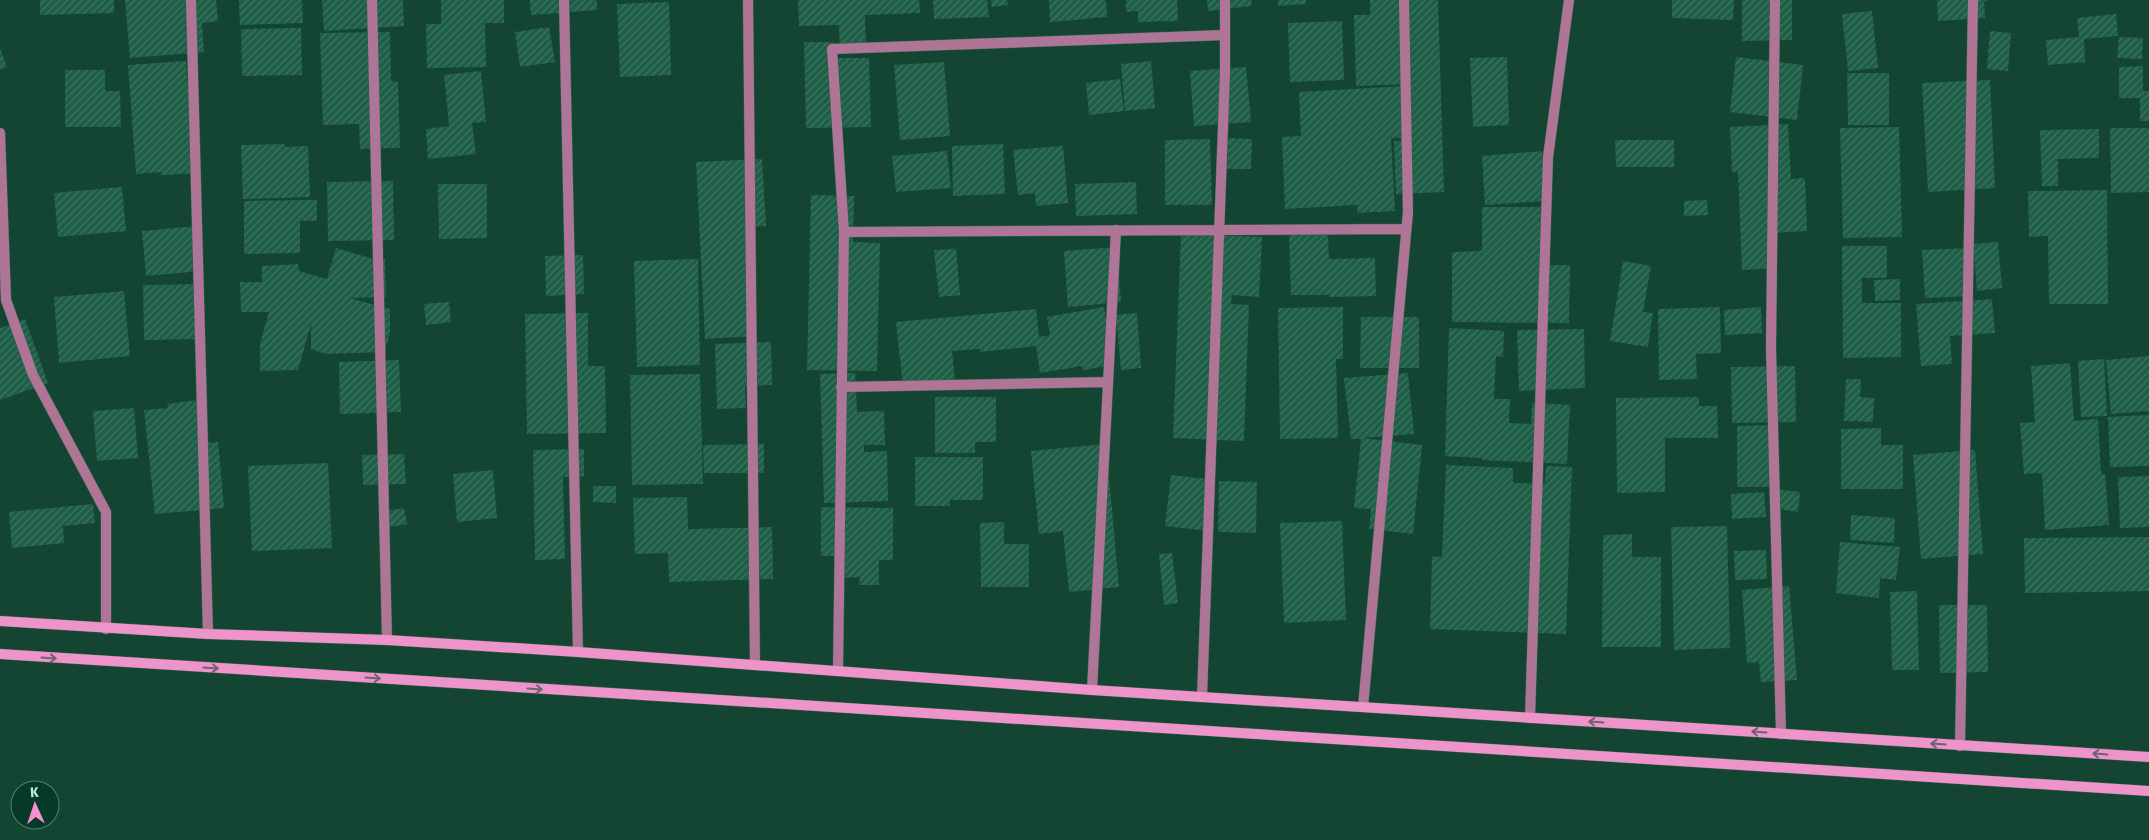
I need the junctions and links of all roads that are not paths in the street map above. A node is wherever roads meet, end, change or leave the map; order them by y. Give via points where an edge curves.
1 (191, 0) edge
2 (372, 0) edge
3 (564, 0) edge
4 (748, 0) edge
5 (1225, 0) edge
6 (1404, 0) edge
7 (1569, 0) edge
8 (1774, 0) edge
9 (1973, 0) edge
10 (1225, 35) junction
11 (0, 133) edge
12 (1, 166) edge
13 (1116, 230) junction
14 (1220, 230) junction
15 (1406, 230) junction
16 (844, 232) junction
17 (1108, 382) junction
18 (841, 388) junction
19 (0, 621) edge
20 (106, 628) junction
21 (208, 634) junction
22 (387, 640) junction
23 (578, 652) junction
24 (0, 654) edge
25 (756, 665) junction
26 (838, 670) junction
27 (1092, 690) junction
28 (1202, 697) junction
29 (1363, 707) junction
30 (1530, 718) junction
31 (1781, 734) junction
32 (1960, 746) junction
33 (2149, 757) edge
34 (2149, 791) edge

1 - 21 street
2 - 22 street
3 - 23 street
4 - 25 street
5 - 10 street
6 - 15 street
7 - 30 street via 1548,157
8 - 31 street via 1771,348
9 - 32 street
10 - 14 street
10 - 16 street via 832,49
11 - 12 street
12 - 20 street via 6,300 33,375 106,512
13 - 14 street
13 - 16 street
13 - 17 street
14 - 15 street
14 - 28 street
15 - 29 street
16 - 18 street
17 - 18 street
17 - 27 street
18 - 26 street
19 - 20 main road
20 - 21 main road
21 - 22 main road
22 - 23 main road
23 - 25 main road
24 -> 34 main road
25 - 26 main road
26 - 27 main road
27 - 28 main road
28 - 29 main road
29 - 30 main road
31 -> 30 main road
32 -> 31 main road
33 -> 32 main road

